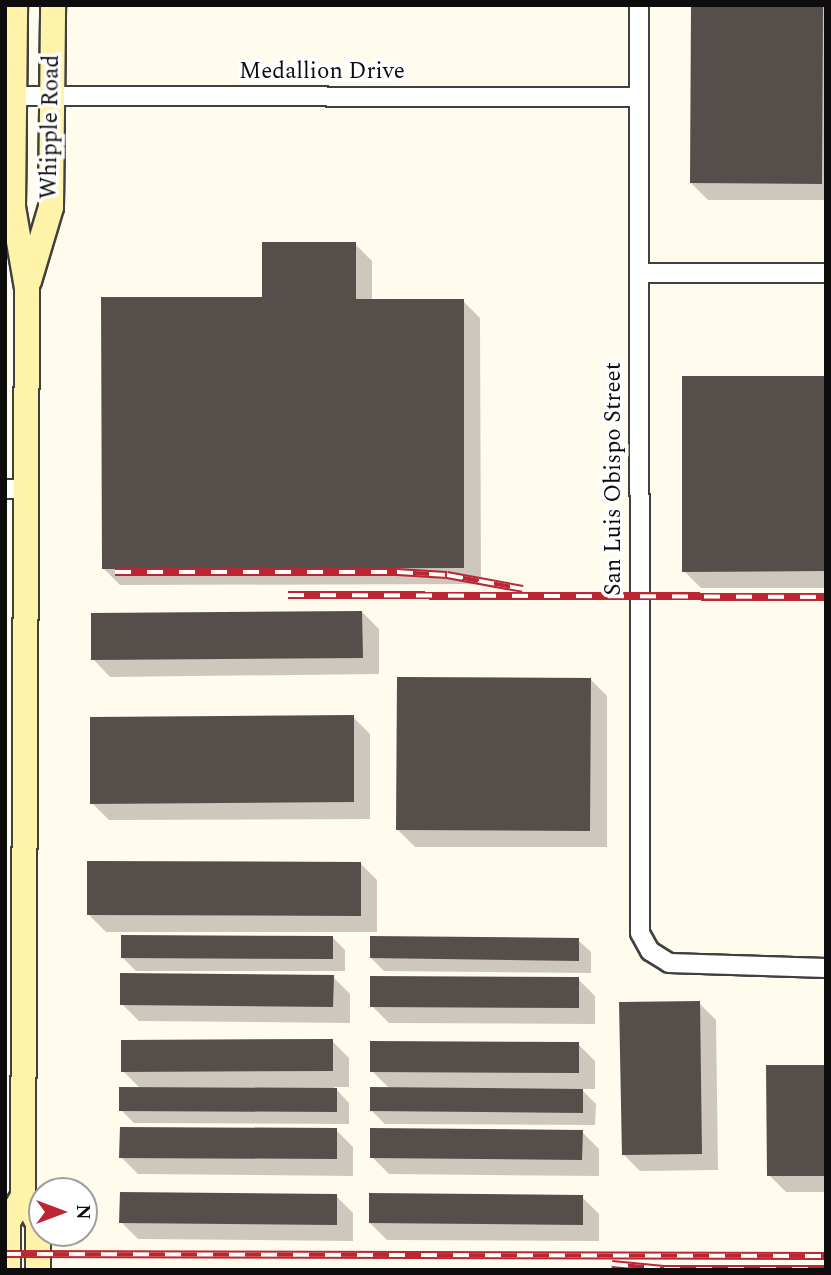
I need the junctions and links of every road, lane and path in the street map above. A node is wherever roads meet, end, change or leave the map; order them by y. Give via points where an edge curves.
1 (15, 5) edge
2 (53, 5) edge
3 (639, 5) edge
4 (10, 96) edge
5 (53, 96) junction
6 (639, 97) junction
7 (639, 273) junction
8 (826, 273) edge
9 (27, 288) junction
10 (15, 489) edge
11 (826, 968) edge
12 (23, 1196) junction
13 (8, 1270) edge
14 (38, 1270) edge

1 - 4 main road, Whipple Road
2 - 5 main road, Whipple Road
3 - 6 street, San Luis Obispo Street
4 - 5 street, Medallion Drive
4 - 9 main road, Whipple Road via 13,207
5 - 6 street, Medallion Drive
5 - 9 main road, Whipple Road via 51,207
6 - 7 street, San Luis Obispo Street
7 - 8 street
7 - 11 street, San Luis Obispo Street via 640,933 650,951 668,964
9 - 10 main road, Whipple Road
10 - 12 main road, Whipple Road
12 - 13 main road, Whipple Road via 8,1222
12 - 14 main road, Whipple Road via 38,1223

